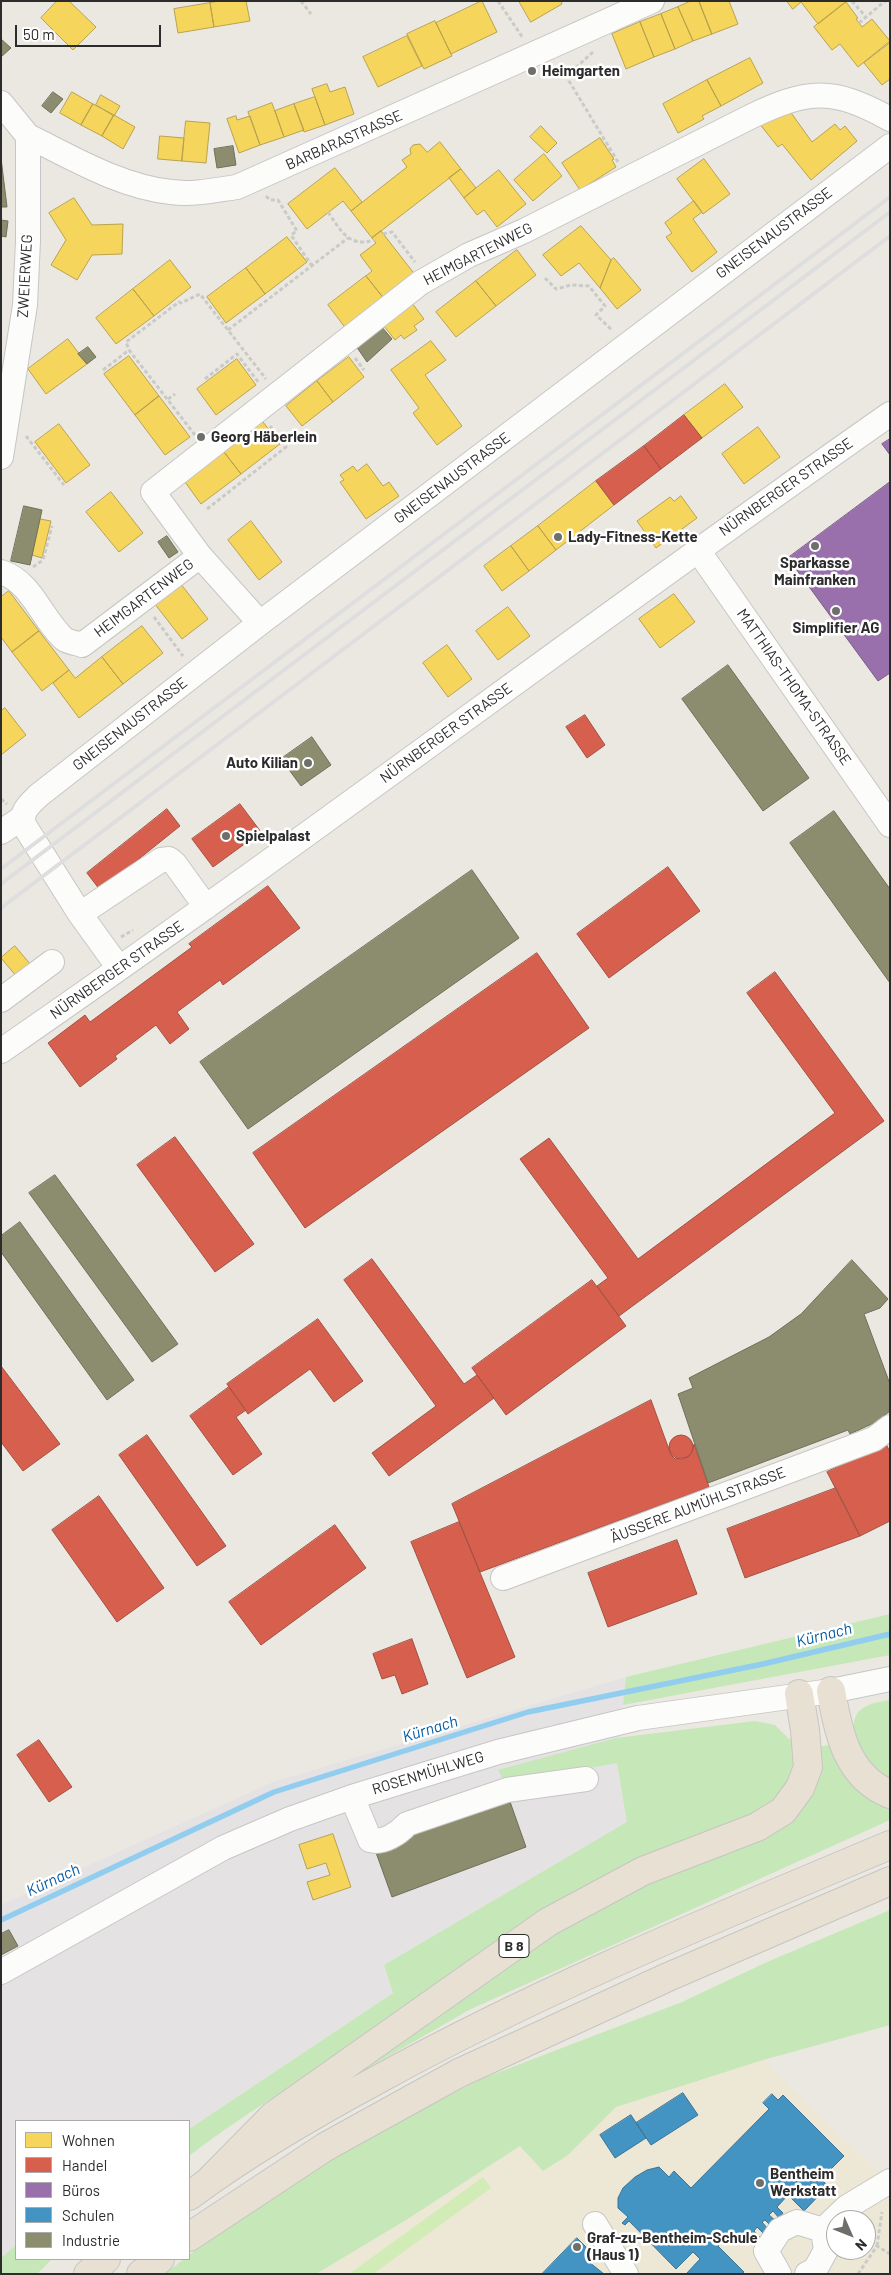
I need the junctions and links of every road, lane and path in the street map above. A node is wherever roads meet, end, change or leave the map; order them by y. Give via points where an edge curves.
1 (301, 1) edge
2 (498, 1) edge
3 (652, 1) edge
4 (852, 1) edge
5 (884, 1) edge
6 (311, 14) dead end
7 (866, 17) junction
8 (605, 21) junction
9 (859, 23) dead end
10 (522, 36) dead end
11 (1, 103) edge
12 (890, 119) edge
13 (28, 136) junction
14 (890, 146) edge
15 (624, 181) junction
16 (270, 200) dead end
17 (328, 212) dead end
18 (383, 234) dead end
19 (348, 238) junction
20 (374, 240) dead end
21 (312, 266) junction
22 (545, 278) dead end
23 (424, 280) junction
24 (228, 330) junction
25 (626, 346) junction
26 (129, 350) junction
27 (103, 370) dead end
28 (7, 376) edge
29 (205, 379) dead end
30 (175, 394) dead end
31 (265, 396) junction
32 (168, 399) junction
33 (890, 414) edge
34 (23, 432) dead end
35 (206, 449) junction
36 (1, 457) edge
37 (64, 485) dead end
38 (207, 509) dead end
39 (52, 526) dead end
40 (697, 549) junction
41 (200, 556) junction
42 (4, 573) edge
43 (142, 600) junction
44 (260, 623) junction
45 (185, 658) dead end
46 (22, 818) junction
47 (890, 825) edge
48 (1, 832) edge
49 (206, 906) junction
50 (80, 914) junction
51 (52, 962) dead end
52 (119, 968) junction
53 (1, 1000) edge
54 (1, 1051) edge
55 (890, 1427) edge
56 (503, 1578) dead end
57 (890, 1679) edge
58 (831, 1690) junction
59 (799, 1694) junction
60 (586, 1779) dead end
61 (890, 1794) edge
62 (352, 1797) junction
63 (890, 1845) edge
64 (883, 1888) edge
65 (1, 1972) edge
66 (880, 2187) edge
67 (198, 2189) edge
68 (595, 2224) dead end
69 (823, 2230) junction
70 (190, 2236) edge
71 (877, 2246) junction
72 (890, 2254) edge
73 (105, 2260) edge
74 (159, 2260) edge
75 (88, 2274) edge
76 (141, 2274) edge
77 (626, 2274) edge
78 (779, 2274) edge
79 (807, 2274) edge
80 (858, 2274) edge

1 - 6 path
2 - 10 path
3 - 8 street, BARBARASTRASSE
4 - 7 path
5 - 7 path
7 - 9 path
8 - 13 street, BARBARASTRASSE via 237,187 206,192 171,192 135,184
8 - 15 path via 610,35 570,73 569,81 622,167
11 - 13 street
12 - 15 street, HEIMGARTENWEG via 862,104 828,96 804,96 781,102
13 - 28 street, ZWEIERWEG via 25,304
14 - 25 street, GNEISENAUSTRASSE
15 - 23 street, HEIMGARTENWEG
16 - 21 path via 278,200 297,231 292,234
17 - 19 path
18 - 23 path via 392,232
19 - 20 path via 363,244
19 - 21 path
21 - 24 path
22 - 25 path via 556,289 571,285 589,286 605,306 596,314
23 - 31 street, HEIMGARTENWEG
24 - 26 path via 200,294 179,302 126,342
24 - 31 path
25 - 44 street, GNEISENAUSTRASSE
26 - 27 path
26 - 32 path
28 - 36 street, ZWEIERWEG
29 - 31 path via 237,354
30 - 32 path
31 - 35 street, HEIMGARTENWEG
31 - 38 path via 286,447
32 - 35 path
33 - 40 street, NÜRNBERGER STRASSE
34 - 37 path
35 - 41 street, HEIMGARTENWEG via 153,492
39 - 42 path via 43,560 31,568 19,567
40 - 47 street, MATTHIAS-THOMA-STRASSE
40 - 49 street, NÜRNBERGER STRASSE
41 - 43 street, HEIMGARTENWEG
41 - 44 street, HEIMGARTENWEG
42 - 43 street, HEIMGARTENWEG via 14,576 24,586 65,640 82,645
43 - 45 path
44 - 46 street, GNEISENAUSTRASSE via 38,795 25,809
46 - 48 street, GNEISENAUSTRASSE
46 - 50 street via 28,833
49 - 50 street via 169,859 161,860
49 - 52 street, NÜRNBERGER STRASSE
50 - 52 street
51 - 53 street
52 - 54 street, NÜRNBERGER STRASSE
55 - 56 street, ÄUSSERE AUMÜHLSTRASSE via 874,1439
57 - 58 street, ROSENMÜHLWEG
58 - 59 street, ROSENMÜHLWEG
58 - 61 highway via 837,1725 851,1762 874,1788
59 - 62 street, ROSENMÜHLWEG via 638,1718 568,1733
59 - 67 highway, B 8 via 808,1767 800,1788 784,1811 757,1827 643,1871 548,1922 274,2116
60 - 62 street via 507,1790 407,1824 399,1833 375,1842 370,1840
62 - 65 street, ROSENMÜHLWEG via 223,1848
63 - 67 highway, B 8 via 584,1976 450,2039 310,2116
64 - 70 highway via 668,1977 459,2073 325,2147
66 - 69 street via 847,2207
66 - 71 path via 882,2210
68 - 77 street
69 - 78 street via 797,2222 780,2230 766,2251
69 - 79 street via 826,2250 815,2270
71 - 72 path
71 - 80 path
73 - 75 highway
74 - 76 highway

